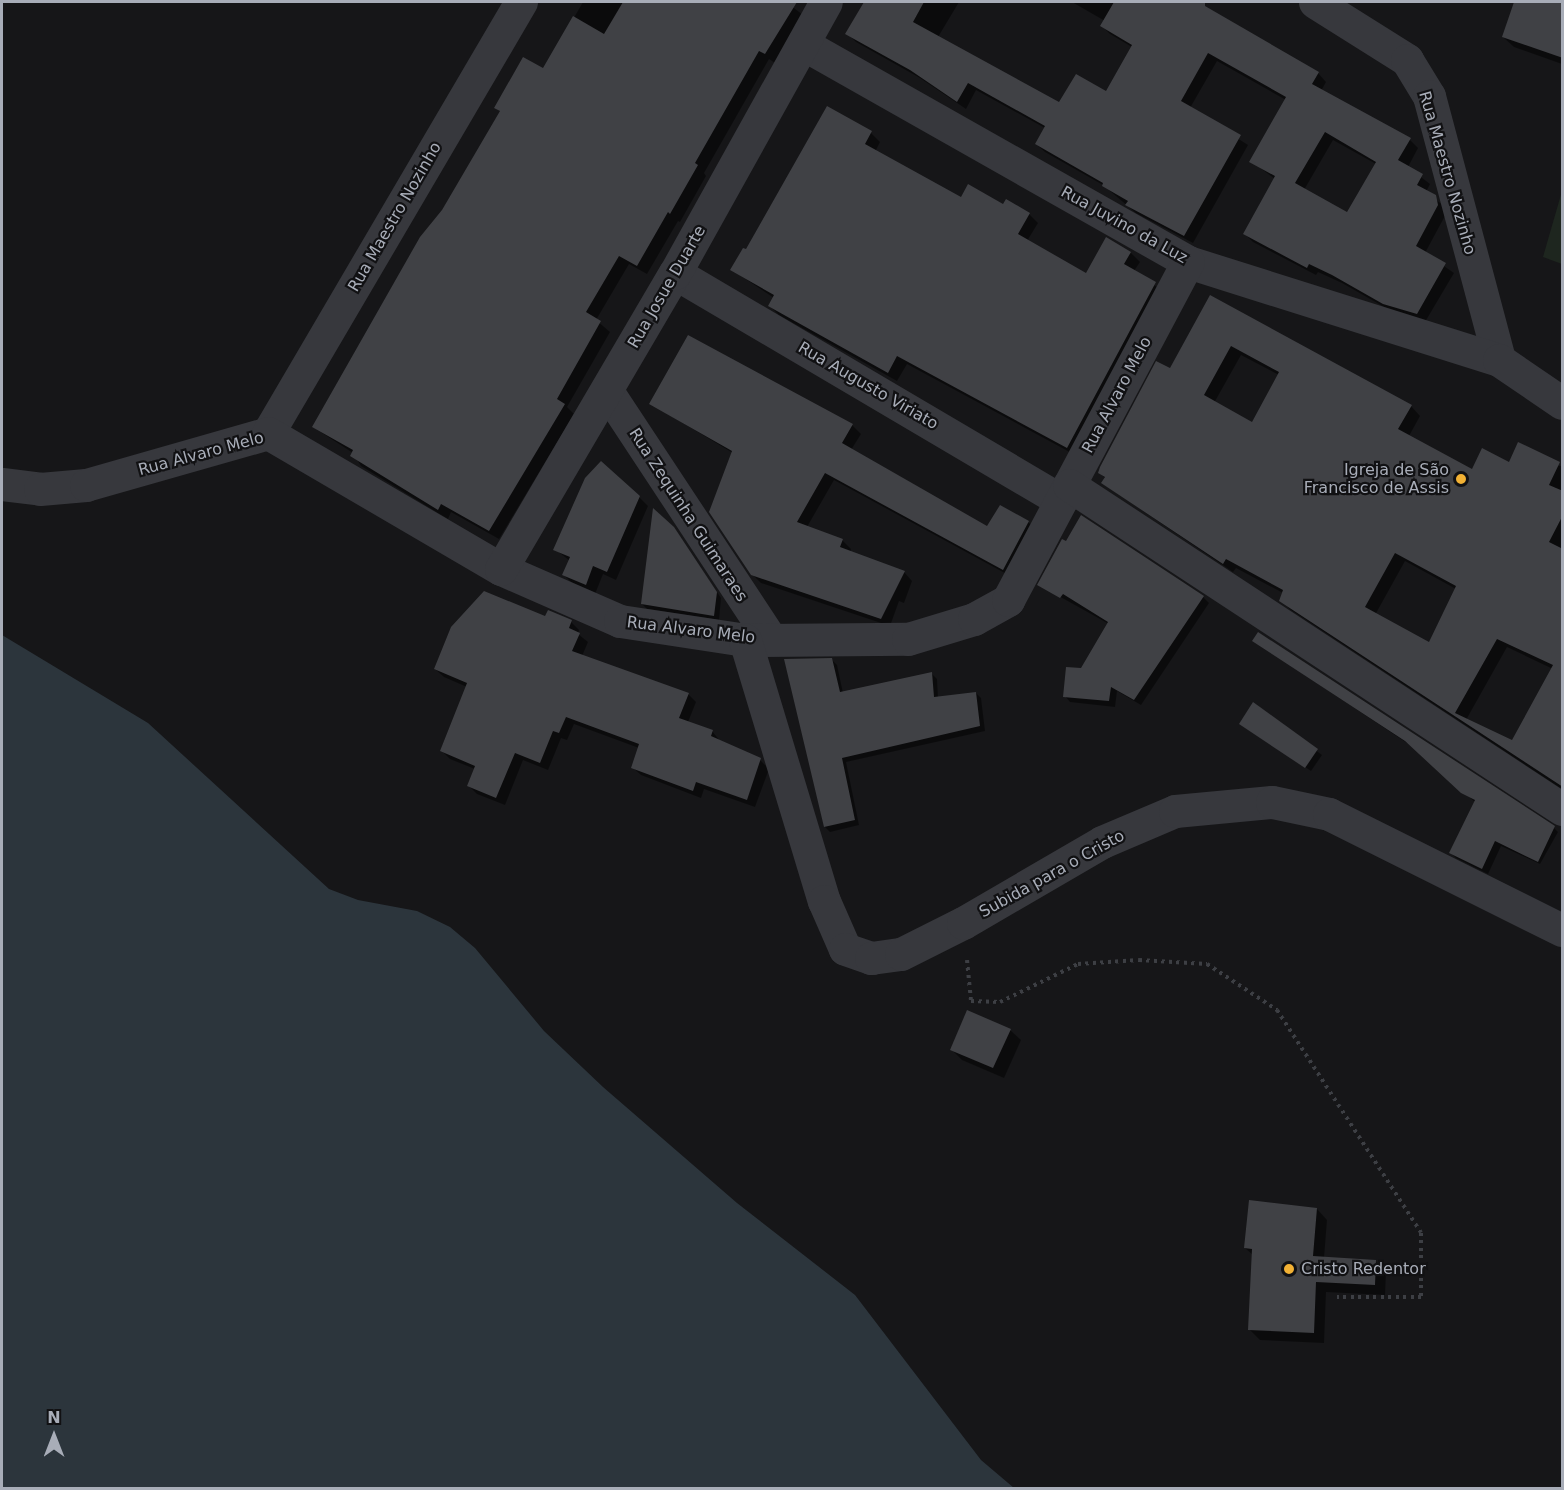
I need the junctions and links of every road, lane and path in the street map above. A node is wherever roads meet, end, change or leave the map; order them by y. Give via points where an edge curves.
1 (521, 2) edge
2 (826, 2) edge
3 (1315, 2) edge
4 (803, 44) junction
5 (1188, 262) junction
6 (675, 273) junction
7 (1499, 360) junction
8 (607, 391) junction
9 (1563, 403) edge
10 (268, 433) junction
11 (2, 484) edge
12 (1065, 492) junction
13 (501, 568) junction
14 (757, 639) junction
15 (1563, 809) edge
16 (963, 923) junction
17 (1563, 930) edge
18 (1337, 1297) dead end

1 - 10 street, Rua Maestro Nozinho
2 - 4 street, Rua Josue Duarte
3 - 7 street, Rua Maestro Nozinho via 1407,60 1429,96
4 - 5 street, Rua Juvino da Luz
4 - 6 street, Rua Josue Duarte
5 - 7 street, Rua Juvino da Luz
5 - 12 street, Rua Alvaro Melo
6 - 8 street, Rua Josue Duarte
6 - 12 street, Rua Augusto Viriato
7 - 9 street, Rua Juvino da Luz
8 - 13 street, Rua Josue Duarte
8 - 14 street, Rua Zequinha Guimaraes
10 - 11 street, Rua Alvaro Melo via 86,485 40,489
10 - 13 street, Rua Alvaro Melo
12 - 14 street, Rua Alvaro Melo via 1008,600 974,619 908,639
12 - 15 street, Rua Augusto Viriato
13 - 14 street, Rua Alvaro Melo via 620,621
14 - 16 street, Subida para o Cristo via 824,901 845,949 871,958 901,954
16 - 17 street, Subida para o Cristo via 1102,842 1175,811 1272,802 1329,814
16 - 18 path via 971,1001 1000,1002 1078,964 1139,960 1207,964 1277,1010 1421,1233 1421,1297

